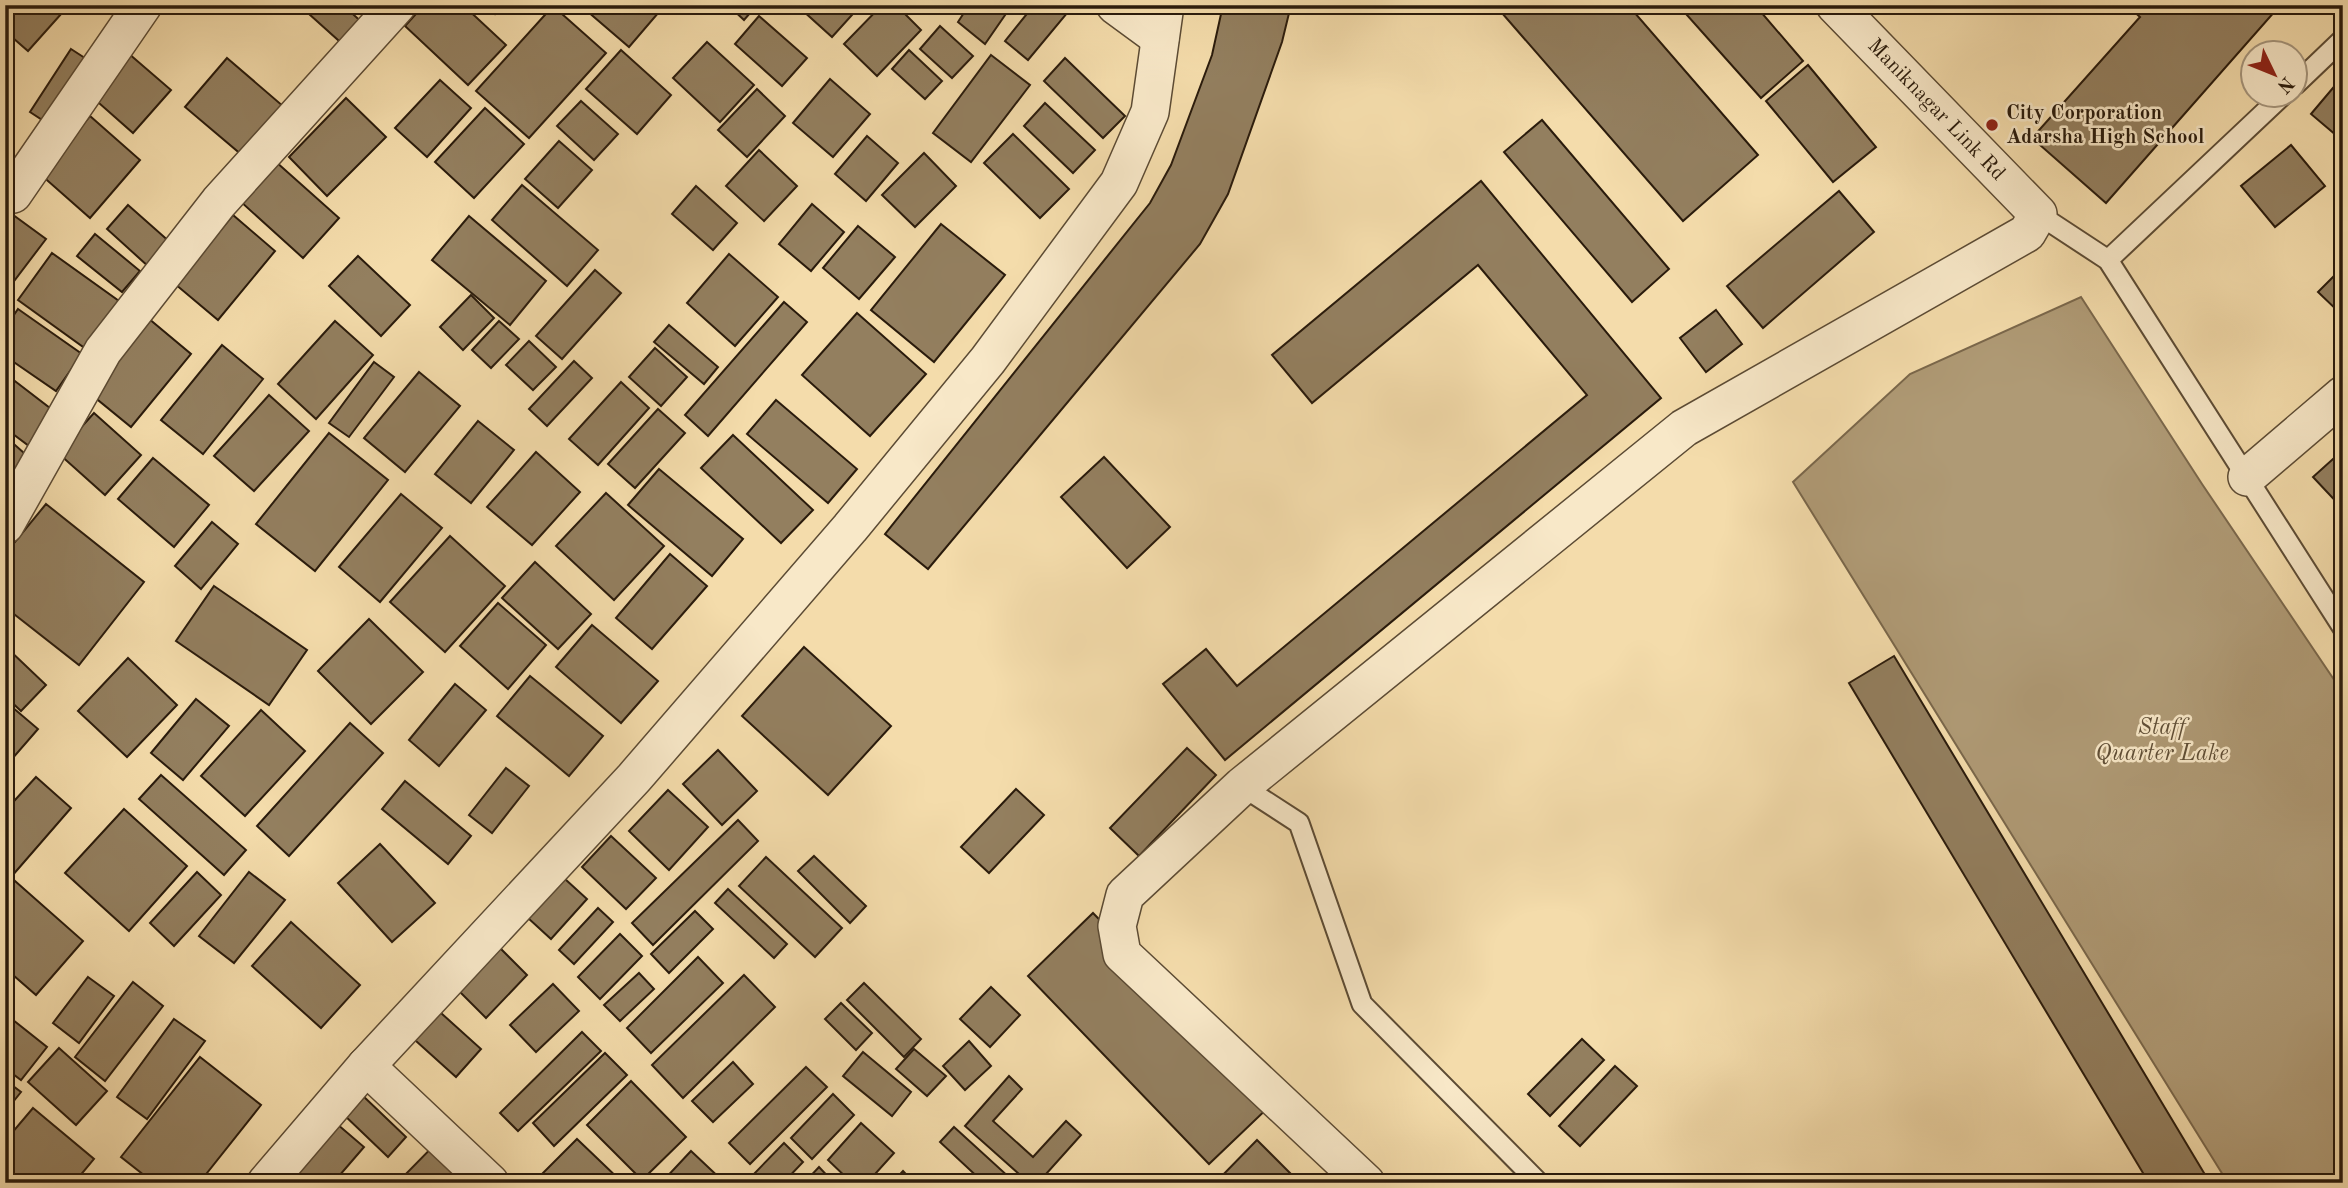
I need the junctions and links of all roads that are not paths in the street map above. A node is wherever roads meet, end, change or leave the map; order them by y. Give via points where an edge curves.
1 (143, 5) edge
2 (397, 5) edge
3 (1115, 5) edge
4 (1835, 5) edge
5 (1163, 21) edge
6 (2343, 39) edge
7 (2310, 70) edge
8 (2269, 108) edge
9 (13, 194) dead end
10 (2038, 214) junction
11 (2108, 260) junction
12 (2343, 395) edge
13 (2247, 477) junction
14 (5, 525) edge
15 (2343, 628) edge
16 (1242, 786) junction
17 (366, 1066) junction
18 (266, 1183) edge
19 (490, 1183) edge
20 (1366, 1183) edge
21 (1539, 1183) edge

1 - 9 street
2 - 14 street via 219,202 103,351
3 - 5 street
4 - 10 street, Maniknagar Link Rd
5 - 17 street via 1150,112 1119,183 988,360 634,778
6 - 7 lane
8 - 11 lane
10 - 11 lane
10 - 16 street via 2027,233 1684,428
11 - 13 lane
12 - 13 street
13 - 15 lane
16 - 20 street via 1125,895 1117,926 1122,954
16 - 21 lane via 1299,824 1362,1004
17 - 18 street
17 - 19 street

